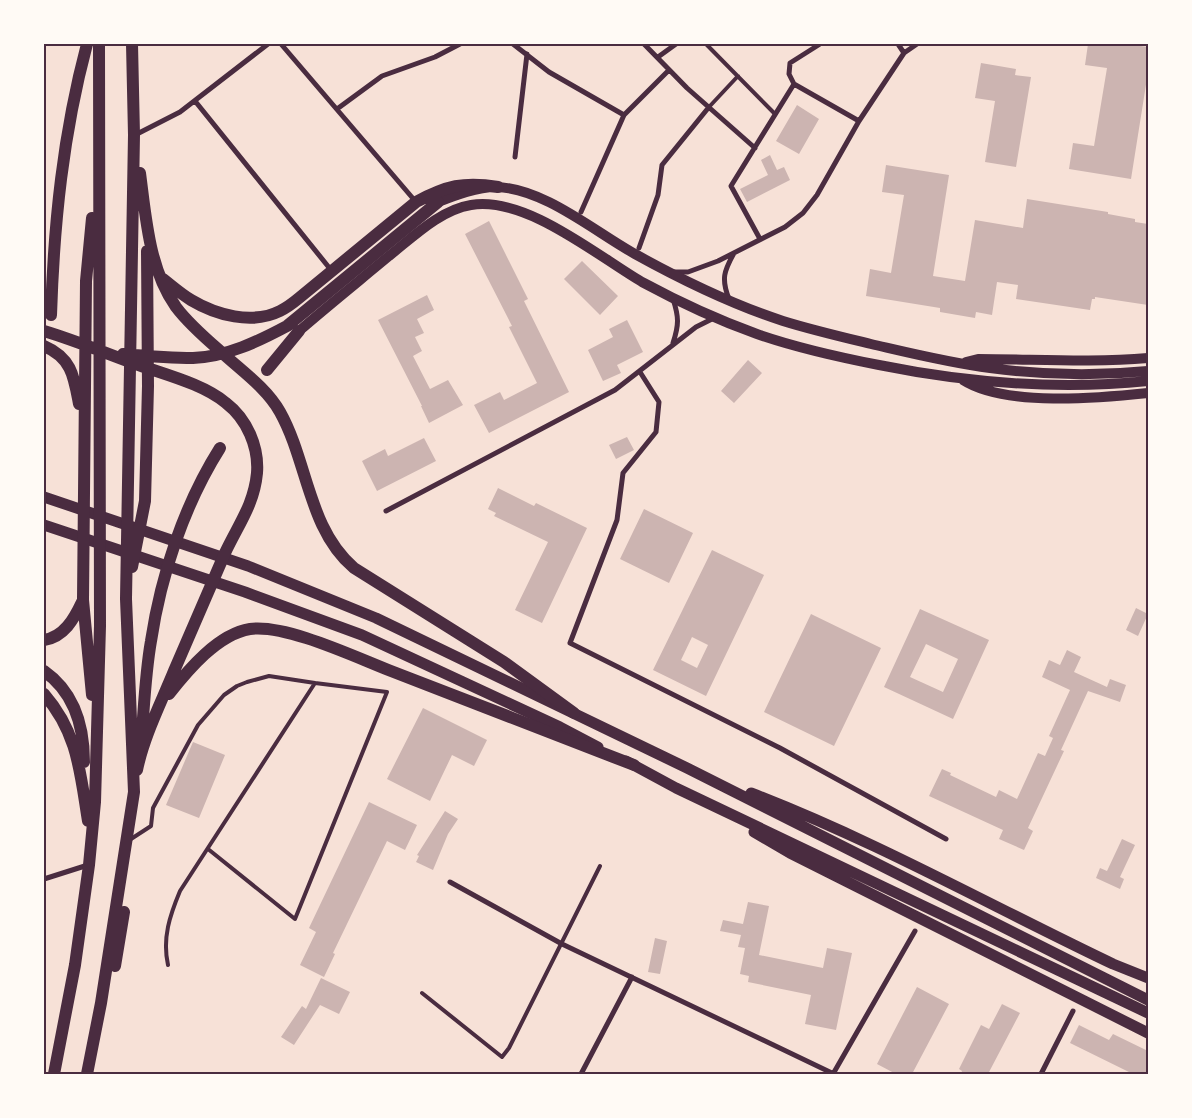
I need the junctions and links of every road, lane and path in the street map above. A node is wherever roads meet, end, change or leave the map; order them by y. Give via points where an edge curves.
1 (87, 44) edge
2 (99, 44) edge
3 (132, 44) edge
4 (268, 44) edge
5 (281, 44) edge
6 (460, 44) edge
7 (513, 44) edge
8 (644, 44) edge
9 (676, 44) edge
10 (706, 44) edge
11 (820, 44) edge
12 (898, 44) edge
13 (917, 44) edge
14 (904, 53) junction
15 (527, 54) junction
16 (658, 57) junction
17 (670, 70) junction
18 (738, 76) junction
19 (794, 84) junction
20 (195, 101) junction
21 (708, 107) junction
22 (336, 109) junction
23 (776, 114) junction
24 (624, 115) junction
25 (859, 121) junction
26 (134, 136) junction
27 (755, 148) junction
28 (98, 151) junction
29 (515, 157) dead end
30 (498, 187) junction
31 (416, 202) junction
32 (438, 202) joint
33 (581, 212) dead end
34 (146, 217) junction
35 (760, 239) junction
36 (639, 248) dead end
37 (734, 253) junction
38 (332, 270) junction
39 (670, 273) junction
40 (160, 276) junction
41 (672, 297) junction
42 (730, 301) junction
43 (50, 315) dead end
44 (717, 317) junction
45 (299, 331) joint
46 (47, 332) edge
47 (673, 344) junction
48 (44, 346) edge
49 (103, 352) junction
50 (1148, 358) edge
51 (963, 363) junction
52 (266, 364) dead end
53 (1148, 371) edge
54 (640, 372) junction
55 (960, 378) junction
56 (1148, 382) edge
57 (1148, 392) edge
58 (85, 440) junction
59 (220, 448) dead end
60 (44, 497) edge
61 (386, 511) dead end
62 (44, 525) edge
63 (126, 599) junction
64 (83, 600) junction
65 (44, 640) edge
66 (44, 671) edge
67 (315, 683) junction
68 (44, 694) edge
69 (160, 705) junction
70 (574, 712) junction
71 (96, 734) junction
72 (140, 759) junction
73 (634, 765) junction
74 (687, 768) junction
75 (676, 788) junction
76 (84, 792) junction
77 (134, 792) junction
78 (91, 838) junction
79 (131, 839) junction
80 (946, 839) dead end
81 (208, 849) junction
82 (89, 865) junction
83 (600, 866) dead end
84 (44, 879) edge
85 (450, 882) dead end
86 (915, 931) dead end
87 (562, 944) junction
88 (168, 964) dead end
89 (632, 978) junction
90 (1148, 978) edge
91 (422, 994) dead end
92 (1148, 1000) edge
93 (1073, 1011) dead end
94 (1148, 1013) edge
95 (1148, 1033) edge
96 (54, 1074) edge
97 (87, 1074) edge
98 (94, 1074) edge
99 (581, 1074) edge
100 (834, 1074) edge
101 (1041, 1074) edge

1 - 43 highway via 63,158
2 - 28 highway
3 - 26 highway
4 - 20 street
5 - 22 street
6 - 22 street via 435,57 382,76
7 - 15 street
8 - 16 street
9 - 16 street
10 - 18 lane
11 - 19 street via 790,63 789,74
12 - 14 street
13 - 14 street
14 - 25 street
15 - 24 street via 550,72
15 - 29 street
16 - 17 street
17 - 21 street
17 - 24 street
18 - 21 lane
18 - 23 lane
19 - 23 street
19 - 25 street
20 - 26 street
20 - 38 street
21 - 27 street
21 - 36 street via 662,165 658,195
22 - 31 street
23 - 27 street
24 - 33 street
25 - 35 street via 817,195 803,213 785,227
26 - 34 highway
26 - 63 highway
27 - 35 street via 731,186
28 - 58 highway via 86,281
28 - 71 highway via 100,626
30 - 31 highway via 470,183 453,186 435,191
30 - 32 main road via 483,188
30 - 39 main road via 536,196 554,205
31 - 38 highway
32 - 49 highway via 288,326 252,344 195,358
34 - 40 highway
34 - 63 highway via 148,386 145,501
35 - 37 street
37 - 39 street via 702,268
37 - 42 street via 726,268 723,285
38 - 40 highway via 280,311 259,317 216,312 191,301
39 - 42 main road
40 - 70 highway via 176,307 259,386 280,412 322,524 342,558 504,662
41 - 44 main road
41 - 45 main road via 556,228 521,211 489,203 454,209 436,220
41 - 47 street via 678,314
42 - 51 main road via 820,331
44 - 47 street
44 - 55 main road via 808,350
45 - 52 highway
46 - 49 highway
47 - 54 street
48 - 58 highway via 60,356 72,371
49 - 69 highway via 187,382 218,397 236,412 254,445 257,471 253,496
50 - 51 main road via 978,359
51 - 53 main road via 1025,372
54 - 61 street via 615,390
54 - 80 street via 659,402 656,432 623,473 617,520 570,643 780,748
55 - 56 main road via 1049,386
55 - 57 main road via 975,387 1021,396 1087,398
58 - 64 highway
59 - 72 highway via 178,536 162,587 150,644
60 - 70 main road via 248,566 331,599
62 - 73 main road via 237,589 362,635
63 - 77 highway
64 - 65 highway via 66,628 57,636
64 - 71 highway
66 - 76 highway via 59,684 78,716 84,752
67 - 79 lane via 269,676 242,684 224,695 198,725 153,808 151,826
67 - 81 lane
67 - 81 lane via 387,692 295,920
68 - 76 highway via 67,727
69 - 72 highway
69 - 73 highway via 177,684 227,637 264,629 280,631
70 - 74 main road
71 - 78 highway
72 - 77 highway
73 - 75 main road
74 - 90 main road via 802,813 1056,937
74 - 92 main road
75 - 94 main road
75 - 95 main road via 790,853
76 - 78 highway
77 - 79 highway
77 - 97 highway via 102,1003
78 - 82 highway
79 - 98 highway via 120,942
81 - 88 lane via 180,890 174,907 165,940
82 - 84 street
82 - 96 highway via 75,965
83 - 87 lane
85 - 87 street
86 - 100 street
87 - 89 street
87 - 91 lane via 502,1057
89 - 99 street
89 - 100 street
93 - 101 street

